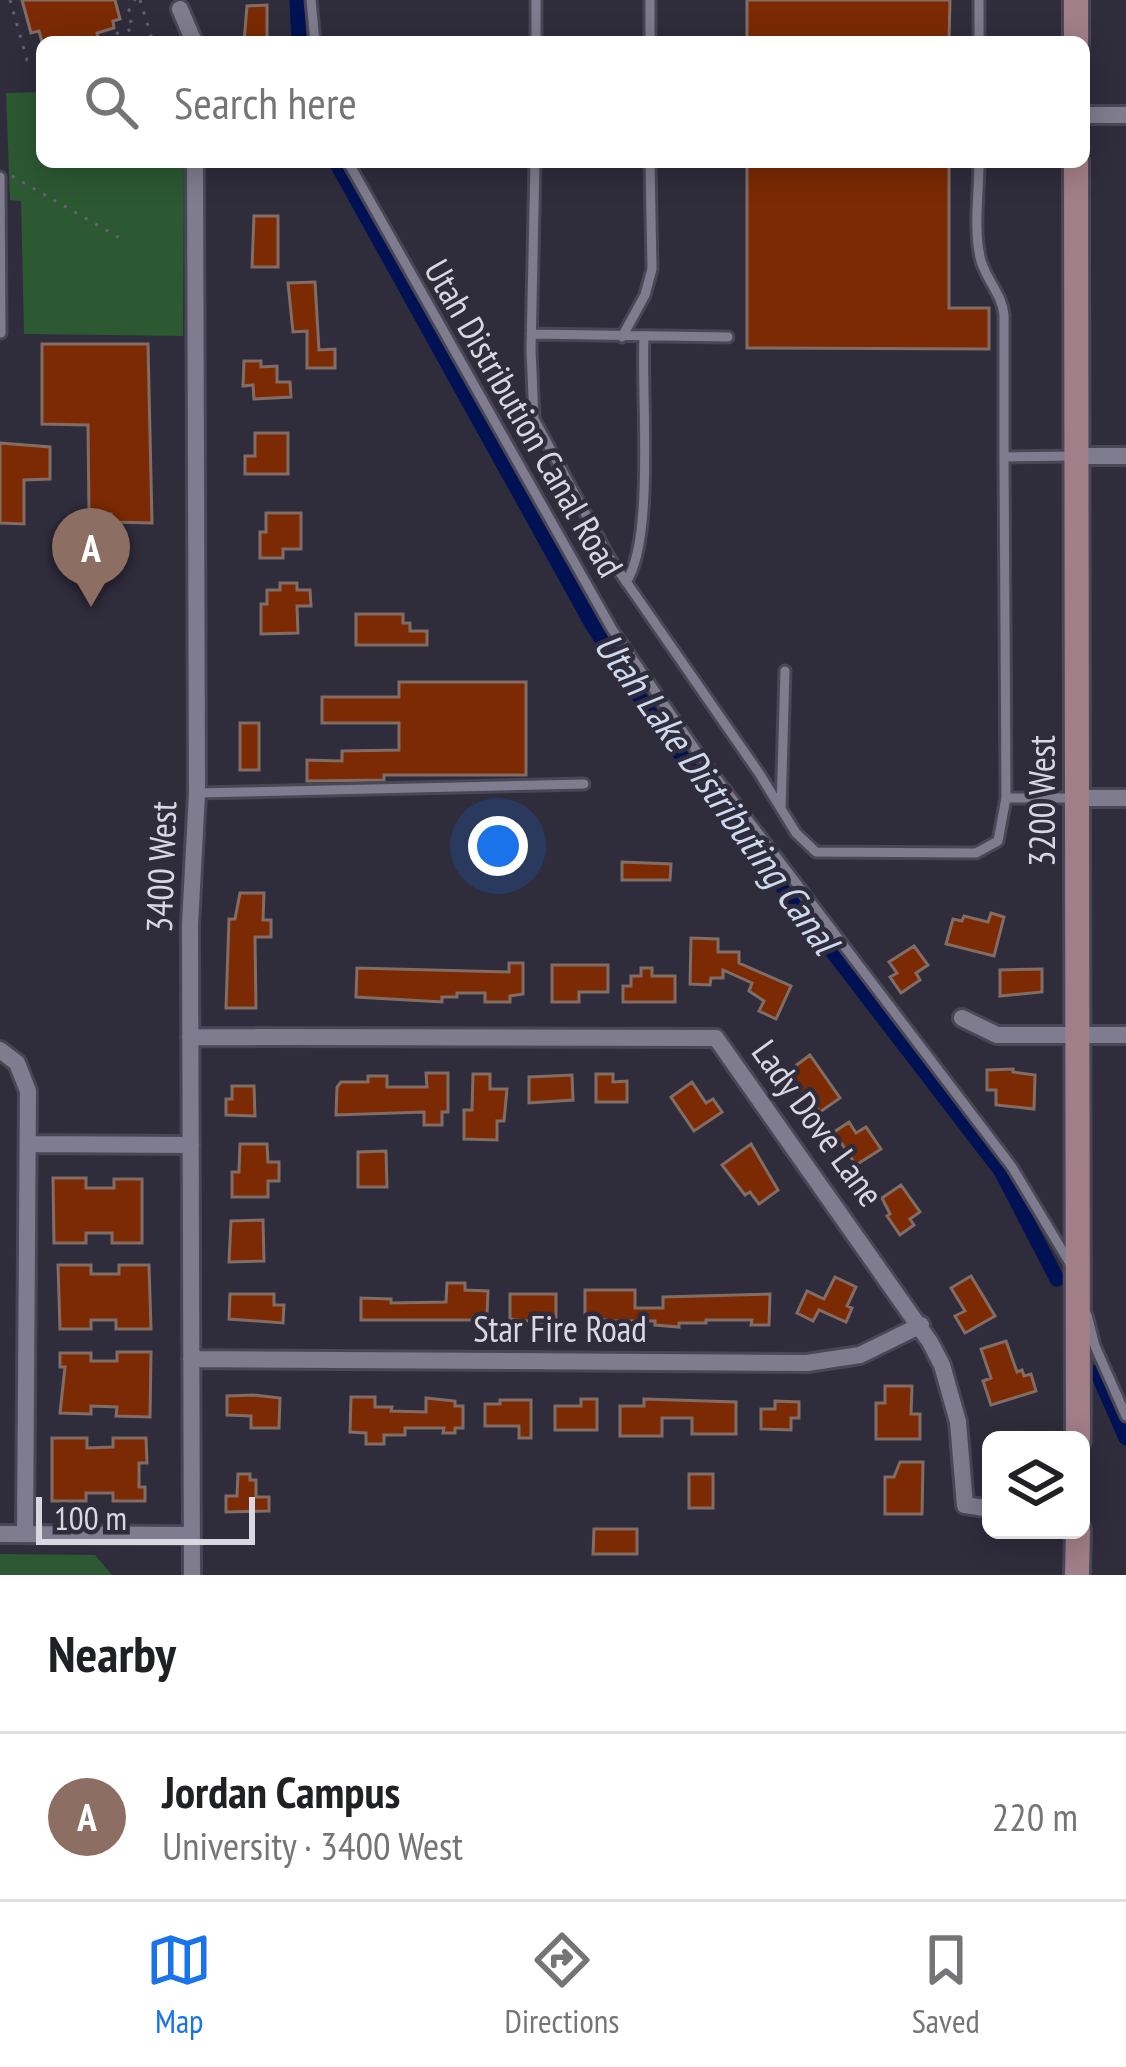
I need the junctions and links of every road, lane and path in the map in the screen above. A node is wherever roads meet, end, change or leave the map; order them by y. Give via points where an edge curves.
1 (10, 0) edge
2 (138, 0) edge
3 (311, 0) edge
4 (536, 0) edge
5 (650, 0) edge
6 (979, 0) edge
7 (1076, 0) edge
8 (180, 9) dead end
9 (113, 36) edge
10 (151, 36) edge
11 (191, 36) edge
12 (314, 36) edge
13 (536, 36) edge
14 (650, 36) edge
15 (979, 36) edge
16 (1076, 36) edge
17 (36, 58) edge
18 (1090, 116) edge
19 (1126, 116) edge
20 (195, 168) edge
21 (351, 168) edge
22 (535, 168) edge
23 (650, 168) edge
24 (979, 168) edge
25 (1076, 168) edge
26 (0, 173) edge
27 (125, 241) dead end
28 (1, 323) edge
29 (2, 333) edge
30 (531, 334) junction
31 (622, 337) junction
32 (728, 337) dead end
33 (644, 338) junction
34 (1076, 456) junction
35 (1126, 456) edge
36 (1004, 457) junction
37 (626, 582) junction
38 (785, 671) dead end
39 (584, 784) dead end
40 (197, 793) junction
41 (1006, 798) junction
42 (1126, 798) edge
43 (1078, 799) junction
44 (781, 809) junction
45 (962, 1018) dead end
46 (1077, 1035) junction
47 (1126, 1035) edge
48 (190, 1036) junction
49 (0, 1050) edge
50 (28, 1144) junction
51 (191, 1145) junction
52 (1078, 1278) junction
53 (920, 1325) junction
54 (191, 1359) junction
55 (1126, 1416) edge
56 (1078, 1431) edge
57 (982, 1508) edge
58 (0, 1534) edge
59 (25, 1534) junction
60 (192, 1535) junction
61 (1078, 1539) edge
62 (192, 1575) edge
63 (1078, 1575) edge

1 - 17 path via 27,60
2 - 9 path via 128,12 133,29
2 - 10 path
3 - 12 lane
4 - 13 lane
5 - 14 lane
6 - 15 lane
7 - 16 street
8 - 11 street
18 - 19 street
20 - 40 street, 3400 West
21 - 52 lane, Utah Distribution Canal Road via 612,628 1012,1167
22 - 30 lane
23 - 31 lane via 652,269
24 - 36 lane via 979,249 1003,301
25 - 34 street, 3200 West
26 - 27 path
26 - 28 lane
28 - 29 lane
30 - 31 lane
30 - 37 lane via 534,419
31 - 33 lane
32 - 33 lane
33 - 37 lane via 642,527
34 - 35 street
34 - 36 lane
34 - 43 street, 3200 West
36 - 41 lane
37 - 44 lane
38 - 44 lane
39 - 40 lane
40 - 48 street, 3400 West
41 - 43 lane
41 - 44 lane via 998,841 976,853 816,852
42 - 43 street
43 - 46 street, 3200 West
45 - 46 street via 997,1035
46 - 47 street
46 - 52 street, 3200 West
48 - 51 street, 3400 West
48 - 53 street, Lady Dove Lane via 716,1038
49 - 50 street via 17,1063 28,1091
50 - 51 street
50 - 59 street
51 - 54 street, 3400 West
52 - 55 lane, Utah Distribution Canal Road via 1095,1346
52 - 56 street, 3200 West
53 - 54 street, Star Fire Road via 860,1355 807,1363
53 - 57 street, Lady Dove Lane via 951,1393 965,1505
54 - 60 street, 3400 West
58 - 59 street
59 - 60 street
60 - 62 street, 3400 West
61 - 63 street

